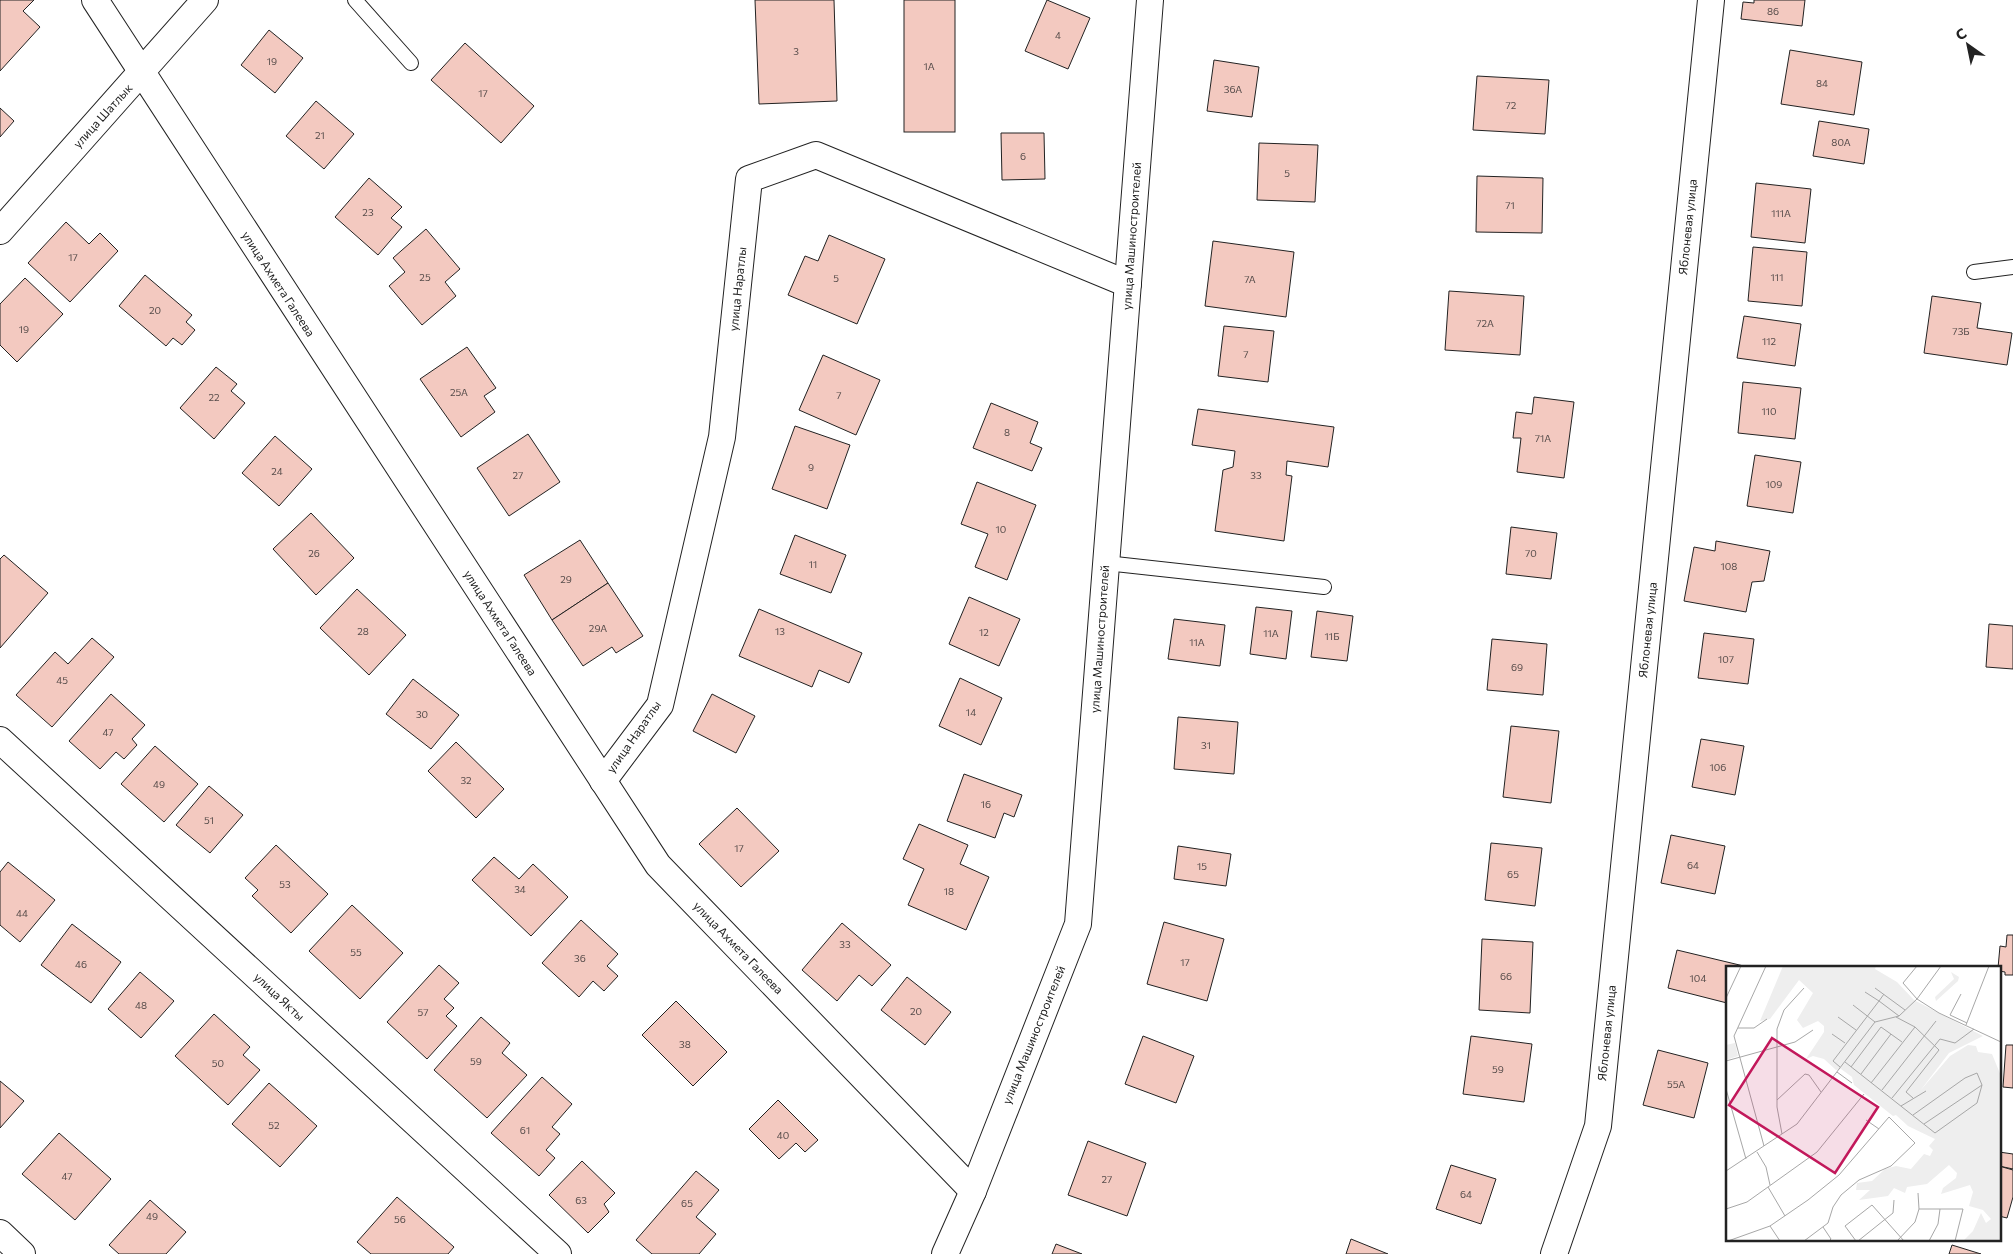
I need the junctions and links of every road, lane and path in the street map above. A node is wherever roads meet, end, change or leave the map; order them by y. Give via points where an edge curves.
1 (95, 0) edge
2 (205, 0) edge
3 (355, 0) edge
4 (1150, 0) edge
5 (1711, 0) edge
6 (412, 63) dead end
7 (141, 73) junction
8 (0, 231) edge
9 (2013, 267) edge
10 (1974, 272) dead end
11 (1128, 284) junction
12 (1106, 563) junction
13 (1324, 587) dead end
14 (0, 740) edge
15 (603, 781) junction
16 (973, 1191) junction
17 (0, 1232) edge
18 (22, 1254) edge
19 (558, 1254) edge
20 (945, 1254) edge
21 (1554, 1254) edge

1 - 7 street, улица Ахмета Галеева
2 - 7 street, улица Шатлык
3 - 6 lane
4 - 11 street, улица Машиностроителей
5 - 21 street, Яблоневая улица via 1598,1126
7 - 8 street, улица Шатлык
7 - 15 street, улица Ахмета Галеева
9 - 10 lane
11 - 12 street, улица Машиностроителей
11 - 15 street, улица Наратлы via 816,155 750,179 722,437 660,705
12 - 13 lane
12 - 16 street, улица Машиностроителей via 1078,924
14 - 19 street, улица Якты
15 - 16 street, улица Ахмета Галеева via 658,865
16 - 20 street, улица Машиностроителей
17 - 18 street

